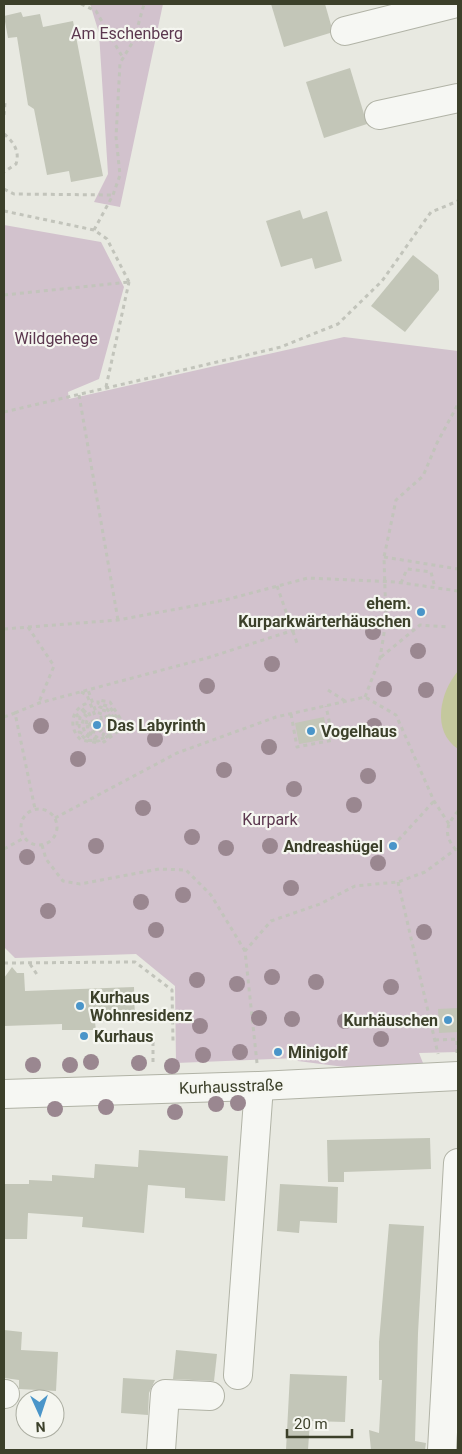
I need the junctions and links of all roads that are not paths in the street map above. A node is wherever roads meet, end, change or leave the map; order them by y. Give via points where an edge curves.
1 (453, 4) edge
2 (345, 32) dead end
3 (458, 98) edge
4 (379, 115) dead end
5 (458, 1076) edge
6 (259, 1086) junction
7 (4, 1094) edge
8 (458, 1163) edge
9 (238, 1375) dead end
10 (210, 1396) dead end
11 (161, 1450) edge
12 (442, 1450) edge

1 - 2 street
3 - 4 street
5 - 6 street, Kurhausstraße
6 - 7 street, Kurhausstraße
6 - 9 street
8 - 12 street
10 - 11 street via 166,1394

